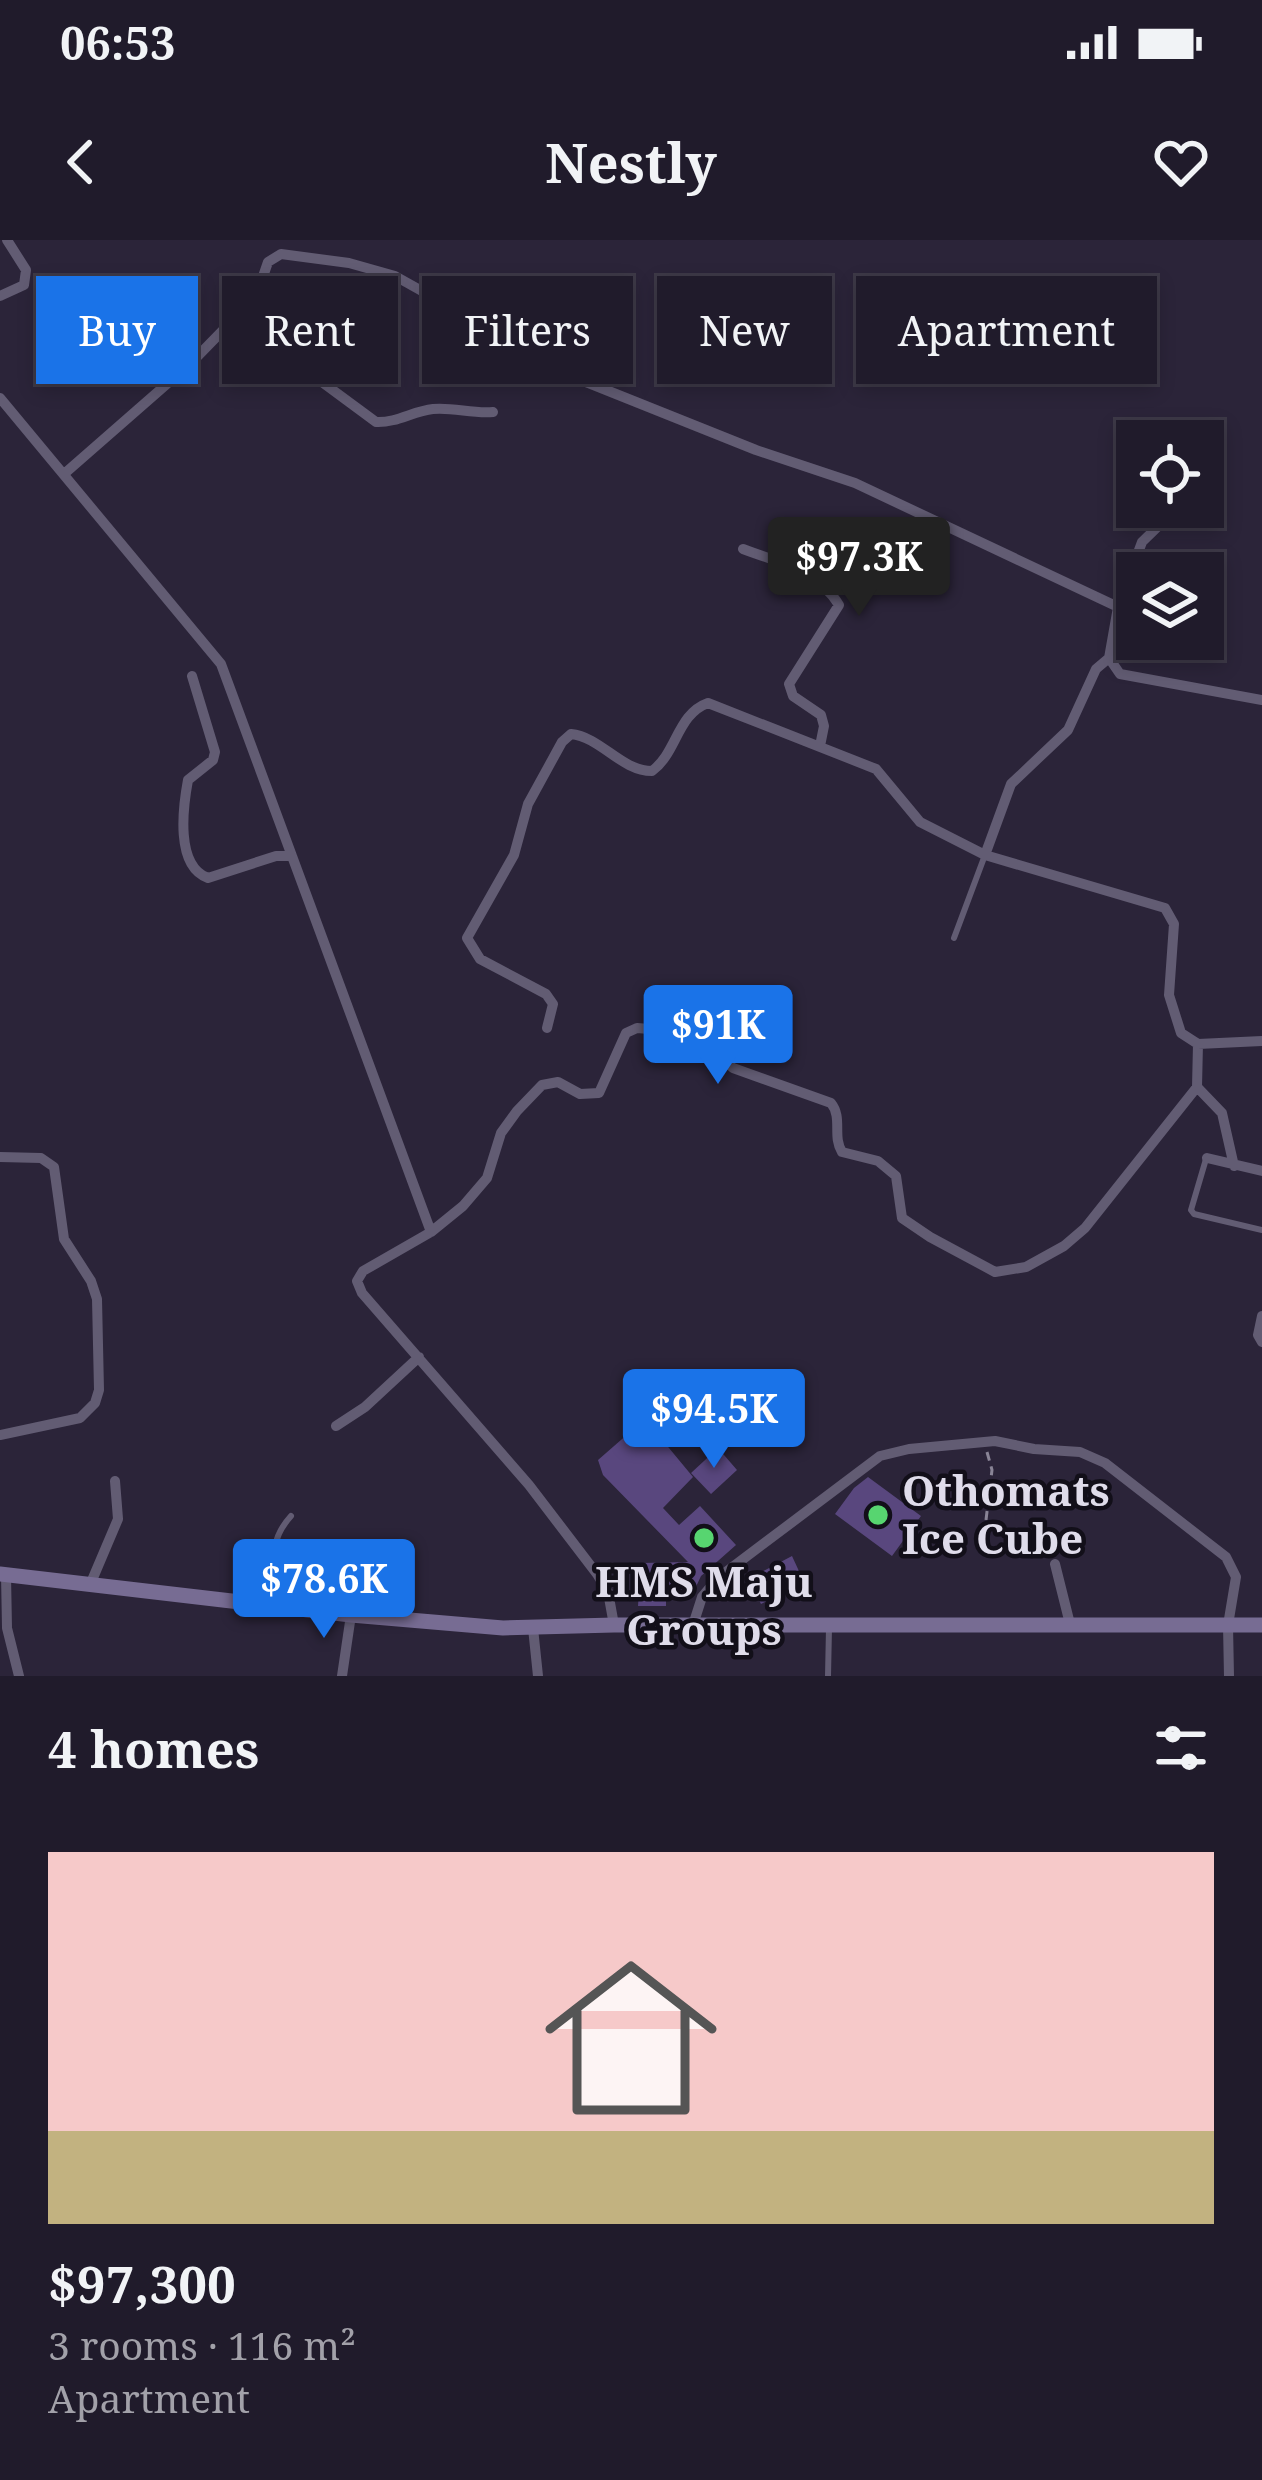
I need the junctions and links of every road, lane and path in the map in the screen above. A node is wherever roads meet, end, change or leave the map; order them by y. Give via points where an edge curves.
1 (7, 240) edge
2 (271, 240) edge
3 (274, 257) junction
4 (266, 276) edge
5 (0, 296) edge
6 (222, 327) edge
7 (325, 384) edge
8 (0, 398) edge
9 (493, 412) dead end
10 (64, 474) junction
11 (1156, 528) edge
12 (743, 549) dead end
13 (1138, 552) edge
14 (1116, 607) edge
15 (1116, 619) edge
16 (1109, 658) junction
17 (192, 676) dead end
18 (1262, 700) edge
19 (820, 746) junction
20 (985, 855) junction
21 (292, 856) junction
22 (954, 938) dead end
23 (547, 1028) dead end
24 (1262, 1041) edge
25 (1198, 1044) junction
26 (1196, 1087) junction
27 (0, 1156) edge
28 (1207, 1158) joint
29 (1234, 1166) junction
30 (1262, 1171) edge
31 (1262, 1230) edge
32 (431, 1232) junction
33 (1262, 1316) edge
34 (1262, 1342) edge
35 (419, 1357) junction
36 (336, 1426) dead end
37 (0, 1435) edge
38 (985, 1442) junction
39 (115, 1480) dead end
40 (291, 1516) dead end
41 (1055, 1564) joint
42 (275, 1566) junction
43 (3, 1575) edge
44 (90, 1585) junction
45 (279, 1606) junction
46 (325, 1611) junction
47 (352, 1615) junction
48 (830, 1624) junction
49 (1070, 1624) junction
50 (614, 1625) junction
51 (693, 1625) junction
52 (1228, 1625) junction
53 (1262, 1625) edge
54 (533, 1628) junction
55 (19, 1676) edge
56 (342, 1676) edge
57 (538, 1676) edge
58 (828, 1676) edge
59 (1228, 1676) edge

1 - 5 street via 26,270 24,285
2 - 3 street
3 - 4 street
3 - 14 street via 395,276 580,380 855,482
6 - 10 street
7 - 9 street via 376,422 434,409
8 - 10 street
10 - 21 street via 221,664
11 - 13 street
12 - 19 street via 807,573 839,605 789,684 821,715
15 - 16 street
16 - 18 street via 1120,674
16 - 20 street via 1068,730 1011,784
17 - 21 street via 214,752 188,780 191,864 208,878
19 - 20 street via 876,769 920,822
19 - 23 street via 708,703 688,715 652,771 634,769 581,735 566,737 467,938 480,959 546,994 554,1004
20 - 22 lane
20 - 25 street via 1166,908 1174,924 1174,1019
21 - 32 street
24 - 25 street
25 - 26 street
26 - 29 street via 1222,1113
26 - 32 street via 1077,1237 1026,1267 995,1272 902,1218 896,1176 878,1161 842,1152 831,1103 733,1068 694,1035 638,1028 626,1033 599,1093 558,1082 535,1091 501,1133 487,1178
27 - 37 street via 54,1167 64,1239 97,1299 101,1366 95,1403 80,1418
28 - 29 street
28 - 31 lane via 1194,1214
29 - 30 street
32 - 35 street via 357,1281
33 - 34 street
35 - 36 street
35 - 50 street via 597,1574
38 - 41 path via 992,1470 986,1520 1016,1532
38 - 51 street via 892,1452 865,1465 718,1578
38 - 52 street via 1080,1452 1128,1479 1233,1567
39 - 44 street via 118,1519
40 - 42 lane via 275,1537
41 - 49 street
42 - 45 lane
42 - 46 lane via 313,1570
43 - 44 street
43 - 55 street
44 - 45 street
45 - 46 street
46 - 47 street
47 - 54 street
47 - 56 street
48 - 49 street
48 - 51 street
48 - 58 lane
49 - 52 street
50 - 51 street
50 - 54 street
52 - 53 street
52 - 59 street
54 - 57 street

